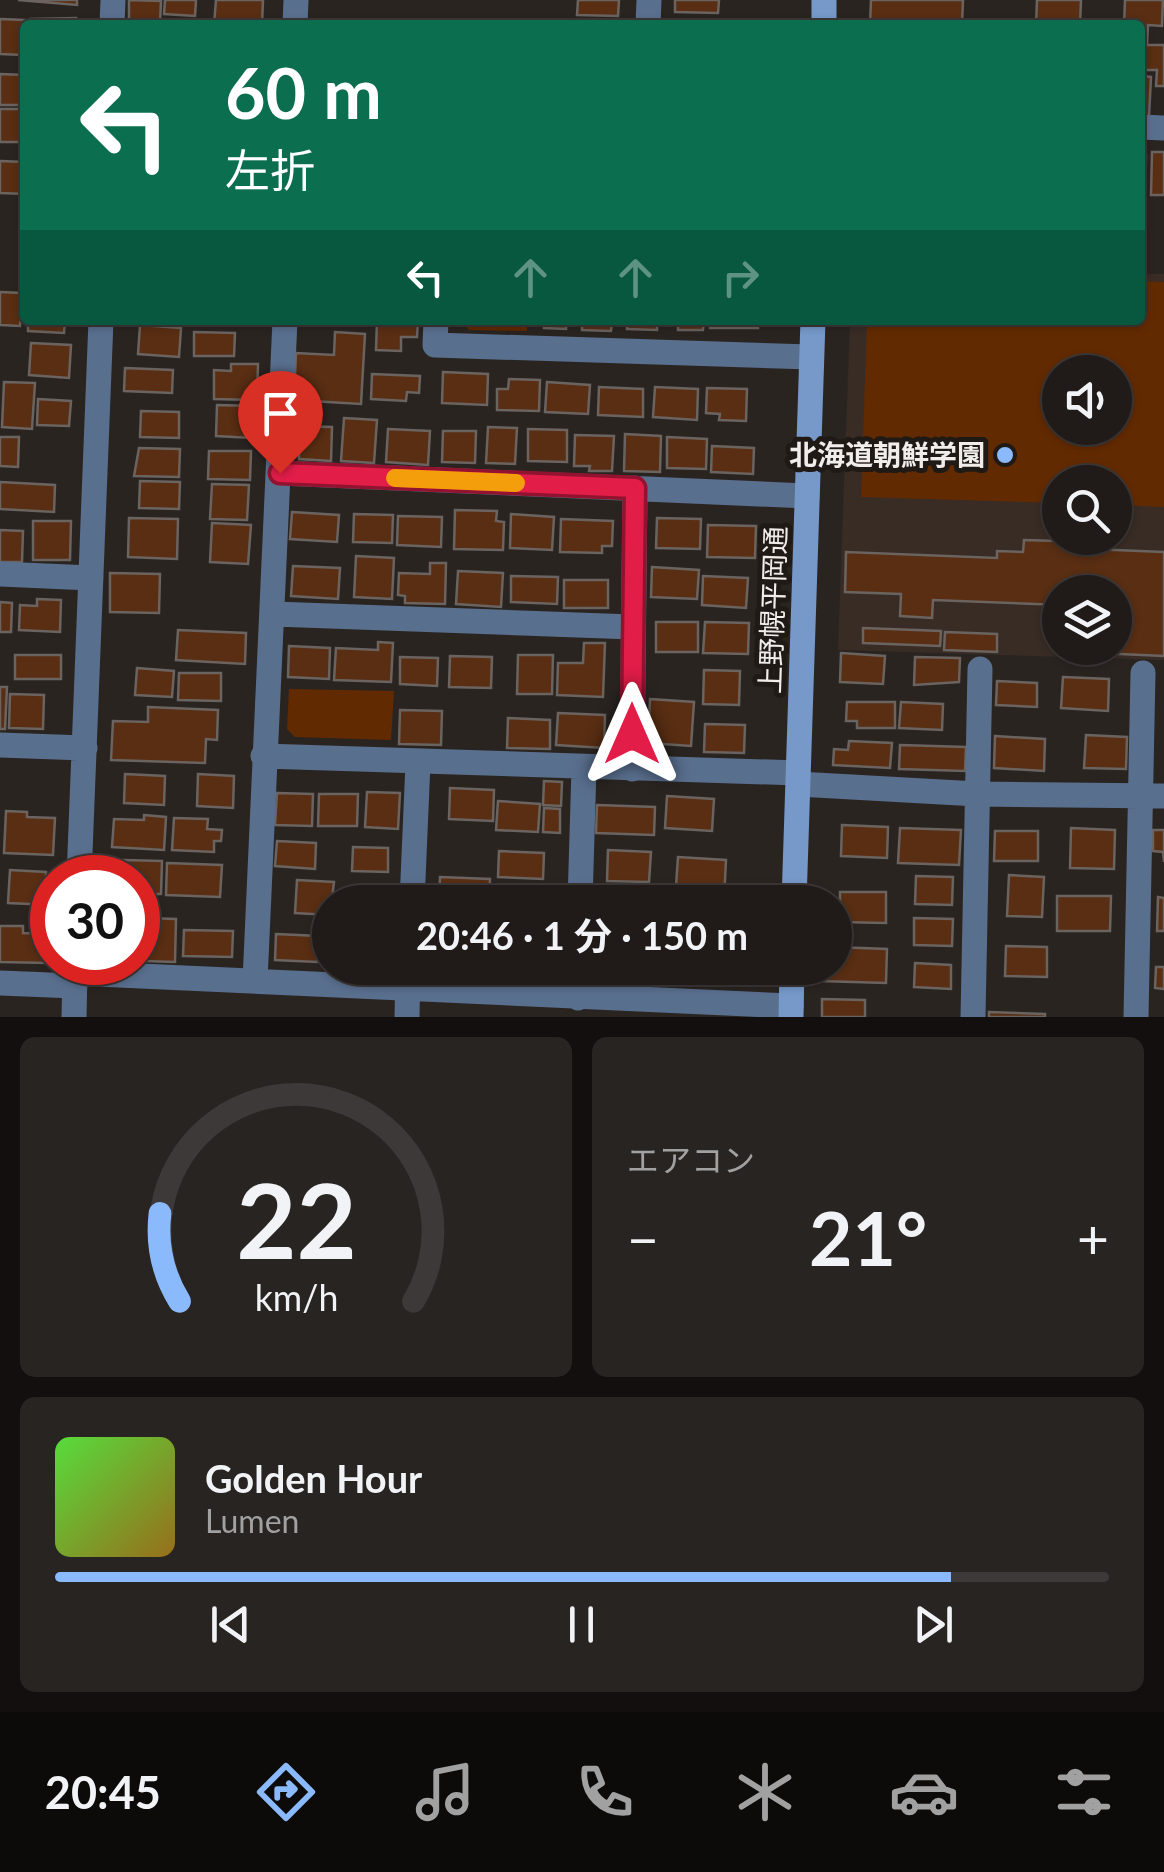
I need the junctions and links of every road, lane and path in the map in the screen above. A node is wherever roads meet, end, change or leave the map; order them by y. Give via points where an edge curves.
1 (101, 325) edge
2 (285, 325) edge
3 (436, 325) edge
4 (813, 325) edge
5 (811, 357) junction
6 (280, 473) junction
7 (635, 488) junction
8 (807, 496) junction
9 (0, 574) edge
10 (92, 578) junction
11 (274, 614) junction
12 (633, 627) junction
13 (980, 669) dead end
14 (1143, 673) dead end
15 (0, 745) edge
16 (86, 748) junction
17 (263, 756) junction
18 (418, 763) junction
19 (584, 768) junction
20 (632, 769) junction
21 (798, 779) junction
22 (977, 794) junction
23 (1152, 796) edge
24 (80, 855) edge
25 (413, 885) edge
26 (581, 885) edge
27 (795, 885) edge
28 (160, 977) edge
29 (30, 979) edge
30 (312, 980) edge
31 (255, 981) junction
32 (0, 983) edge
33 (75, 985) edge
34 (408, 985) edge
35 (468, 985) edge
36 (578, 985) edge
37 (792, 985) edge
38 (578, 998) junction
39 (791, 1012) edge
40 (74, 1017) edge
41 (407, 1017) edge
42 (973, 1017) edge
43 (1136, 1017) edge

1 - 10 street
2 - 6 street
3 - 5 street via 435,344
4 - 5 street, 上野幌平岡通
5 - 8 street, 上野幌平岡通
6 - 7 street
6 - 11 street
7 - 8 street
7 - 12 street
8 - 21 street, 上野幌平岡通
9 - 10 street
10 - 16 street
11 - 12 street
11 - 17 street
12 - 20 street
13 - 22 street
14 - 23 street
15 - 16 street
16 - 24 street
17 - 18 street
17 - 31 street
18 - 19 street
18 - 25 street
19 - 20 street
19 - 26 street
20 - 21 street
21 - 22 street
21 - 27 street, 上野幌平岡通
22 - 23 street
22 - 42 street
23 - 43 street
28 - 31 street
29 - 32 street
30 - 31 street
33 - 40 street
34 - 41 street
35 - 38 street
36 - 38 street
37 - 39 street
38 - 39 street

